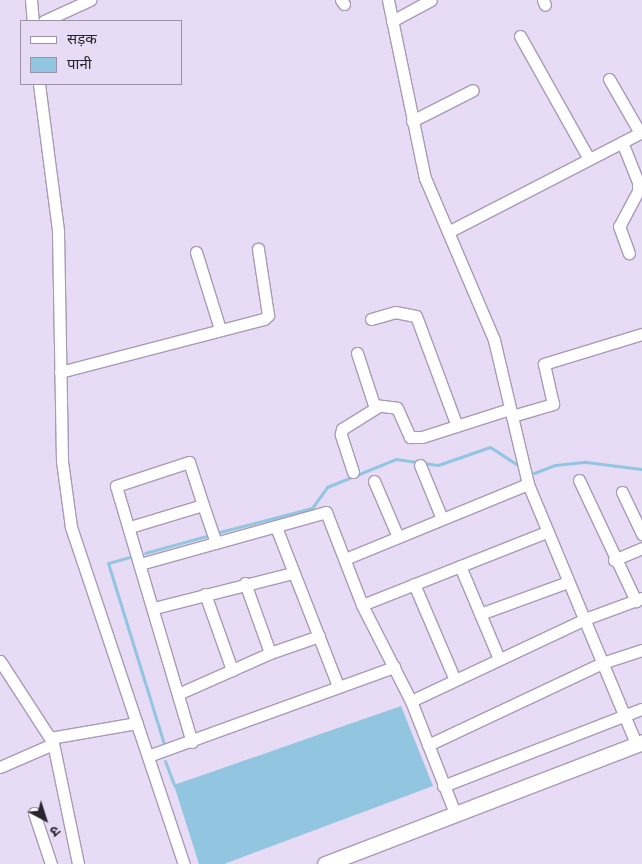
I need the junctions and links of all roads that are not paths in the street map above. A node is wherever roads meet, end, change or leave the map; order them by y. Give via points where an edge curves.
1 (31, 0) edge
2 (90, 0) edge
3 (388, 0) edge
4 (431, 0) edge
5 (33, 20) edge
6 (46, 20) edge
7 (392, 21) junction
8 (520, 36) dead end
9 (609, 79) dead end
10 (39, 85) edge
11 (472, 90) dead end
12 (412, 121) junction
13 (641, 132) edge
14 (622, 142) junction
15 (589, 159) junction
16 (448, 232) junction
17 (258, 248) dead end
18 (196, 252) dead end
19 (629, 253) dead end
20 (371, 319) dead end
21 (220, 329) junction
22 (642, 334) edge
23 (357, 353) dead end
24 (60, 372) junction
25 (376, 408) junction
26 (511, 413) junction
27 (457, 426) junction
28 (420, 465) dead end
29 (354, 472) dead end
30 (579, 480) dead end
31 (374, 481) dead end
32 (528, 484) junction
33 (622, 492) dead end
34 (203, 505) junction
35 (442, 519) junction
36 (130, 527) junction
37 (276, 527) junction
38 (546, 532) junction
39 (642, 534) edge
40 (214, 537) junction
41 (398, 537) junction
42 (642, 548) edge
43 (345, 559) junction
44 (614, 560) junction
45 (140, 564) junction
46 (460, 566) junction
47 (292, 573) junction
48 (568, 582) junction
49 (245, 583) junction
50 (414, 584) junction
51 (205, 594) junction
52 (639, 600) edge
53 (362, 605) junction
54 (154, 608) junction
55 (480, 614) junction
56 (585, 619) junction
57 (319, 636) junction
58 (642, 650) edge
59 (270, 653) junction
60 (499, 659) junction
61 (0, 661) edge
62 (602, 663) junction
63 (394, 667) junction
64 (232, 670) junction
65 (455, 680) junction
66 (338, 686) junction
67 (178, 694) junction
68 (411, 700) junction
69 (642, 709) edge
70 (623, 715) junction
71 (137, 723) junction
72 (52, 741) junction
73 (192, 742) junction
74 (639, 743) edge
75 (428, 745) junction
76 (148, 756) junction
77 (0, 767) edge
78 (443, 786) junction
79 (34, 813) dead end
80 (455, 813) junction
81 (51, 864) edge
82 (78, 864) edge
83 (184, 864) edge
84 (325, 864) edge

1 - 5 street
2 - 6 street
3 - 7 street
4 - 7 street
7 - 12 street
8 - 15 street
9 - 13 street
10 - 24 street via 58,231
11 - 12 street
12 - 16 street via 425,178
13 - 14 street
14 - 15 street
14 - 19 street via 638,182 638,191 619,226
15 - 16 street
16 - 26 street via 494,340
17 - 21 street via 268,315 264,320
18 - 21 street
20 - 27 street via 394,312 416,316
21 - 24 street
22 - 26 street via 544,364 553,404
23 - 25 street
24 - 71 street via 62,460 71,527
25 - 27 street via 397,408 407,434 414,438
25 - 29 street via 342,428 341,434
26 - 27 street
26 - 32 street
28 - 35 street
30 - 44 street
31 - 41 street
32 - 35 street
32 - 38 street
33 - 39 street
34 - 36 street
34 - 36 street via 191,464 186,462 116,486
34 - 40 street
35 - 41 street
36 - 45 street
37 - 40 street
37 - 43 street via 326,512
37 - 47 street
38 - 46 street
38 - 48 street
40 - 45 street
41 - 43 street
42 - 44 street
43 - 53 street
44 - 52 street
45 - 54 street
46 - 50 street
46 - 55 street
47 - 49 street
47 - 57 street
48 - 55 street
48 - 56 street
49 - 51 street
49 - 59 street
50 - 53 street
50 - 65 street
51 - 54 street
51 - 64 street
52 - 56 street
53 - 63 street
54 - 67 street
55 - 60 street
56 - 60 street
56 - 62 street
57 - 59 street
57 - 66 street
58 - 62 street
59 - 64 street
60 - 65 street
61 - 72 street
62 - 70 street
62 - 75 street
63 - 66 street
63 - 68 street
64 - 67 street
65 - 68 street
66 - 73 street
67 - 73 street
68 - 75 street
69 - 70 street
70 - 74 street
70 - 78 street
71 - 72 street
71 - 76 street
72 - 77 street
72 - 82 street
73 - 76 street
74 - 80 main road
75 - 78 street
76 - 83 street
78 - 80 street
79 - 81 street
80 - 84 main road

